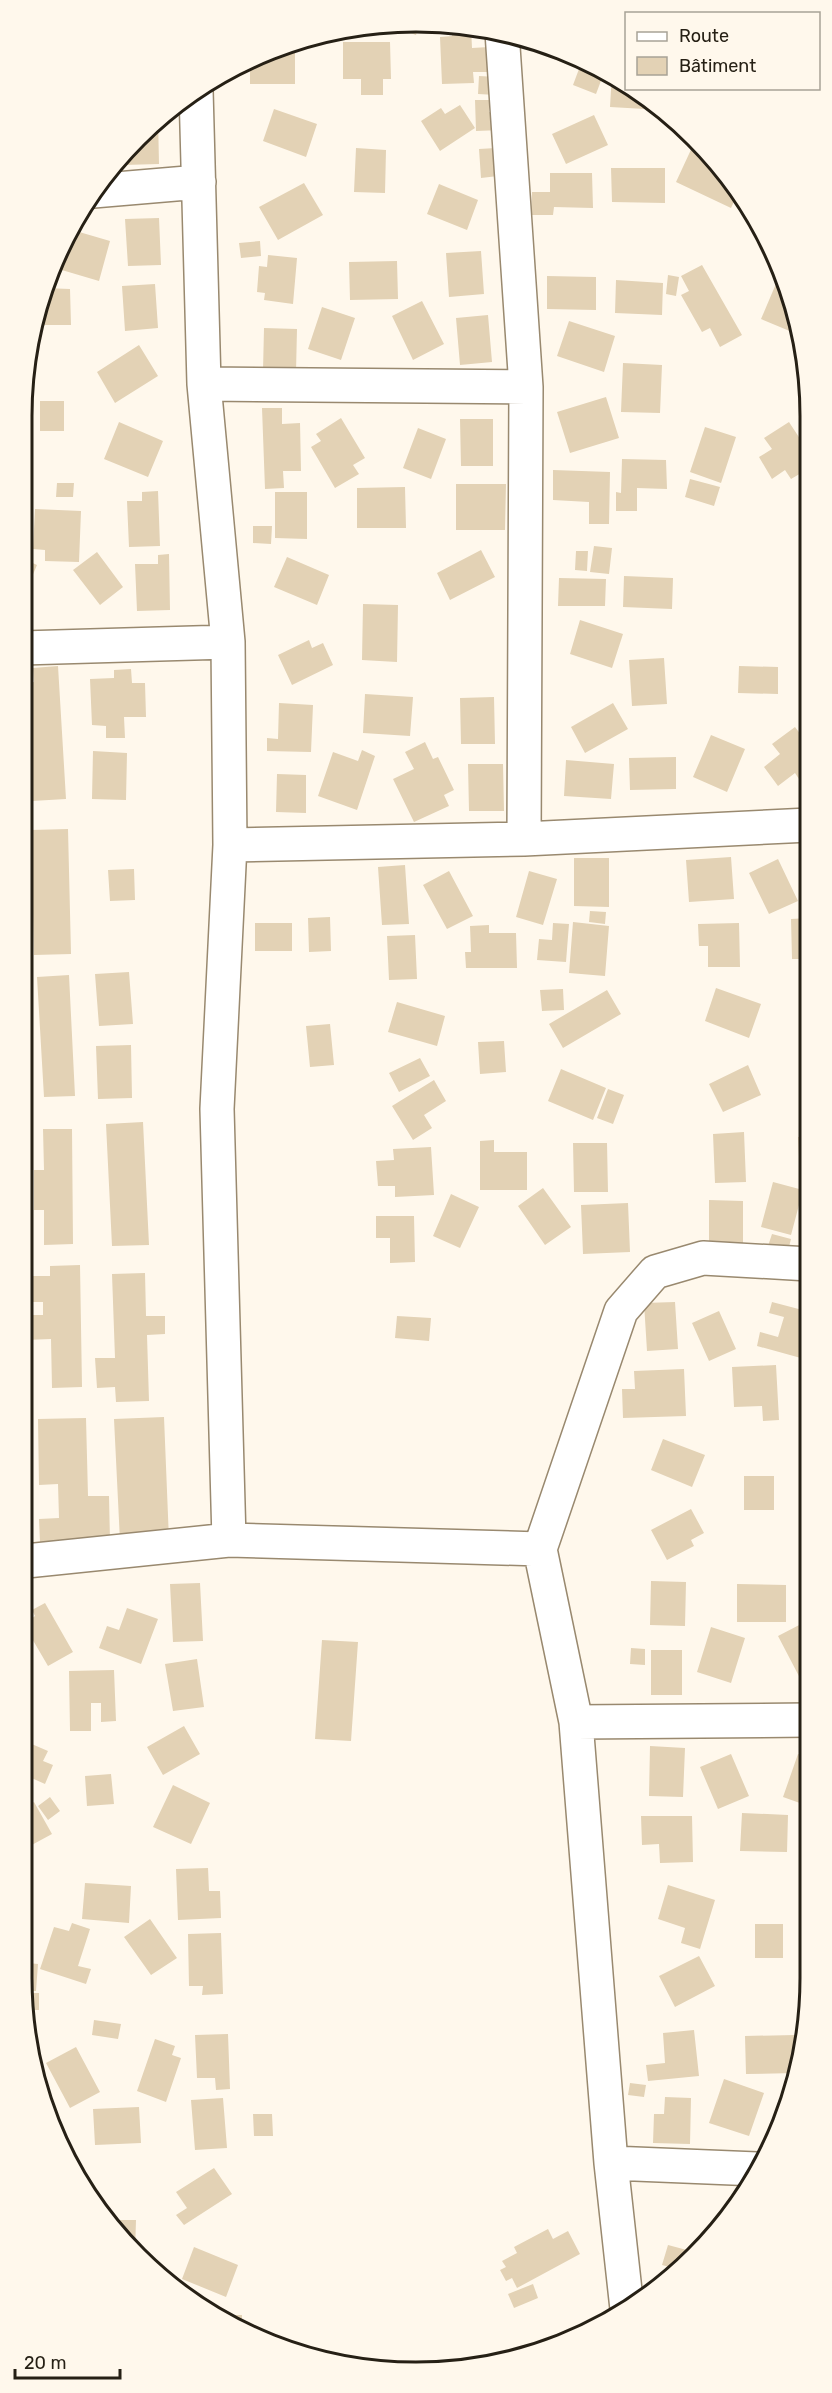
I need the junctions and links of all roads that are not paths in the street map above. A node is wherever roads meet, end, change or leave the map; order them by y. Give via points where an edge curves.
1 (503, 42) edge
2 (196, 100) edge
3 (199, 182) junction
4 (105, 190) edge
5 (204, 384) junction
6 (526, 387) junction
7 (228, 642) junction
8 (32, 648) edge
9 (800, 825) edge
10 (524, 839) junction
11 (230, 845) junction
12 (800, 1263) edge
13 (229, 1540) junction
14 (540, 1549) junction
15 (32, 1560) edge
16 (800, 1720) edge
17 (576, 1722) junction
18 (611, 2163) junction
19 (749, 2169) edge
20 (626, 2299) edge

1 - 6 street
2 - 3 street
3 - 4 street
3 - 5 street
5 - 6 street
5 - 7 street
6 - 10 street
7 - 8 street
7 - 11 street
9 - 10 street
10 - 11 street
11 - 13 street via 217,1110
12 - 14 street via 703,1258 655,1272 621,1311
13 - 14 street
13 - 15 street
14 - 17 street
16 - 17 street
17 - 18 street
18 - 19 street
18 - 20 street

